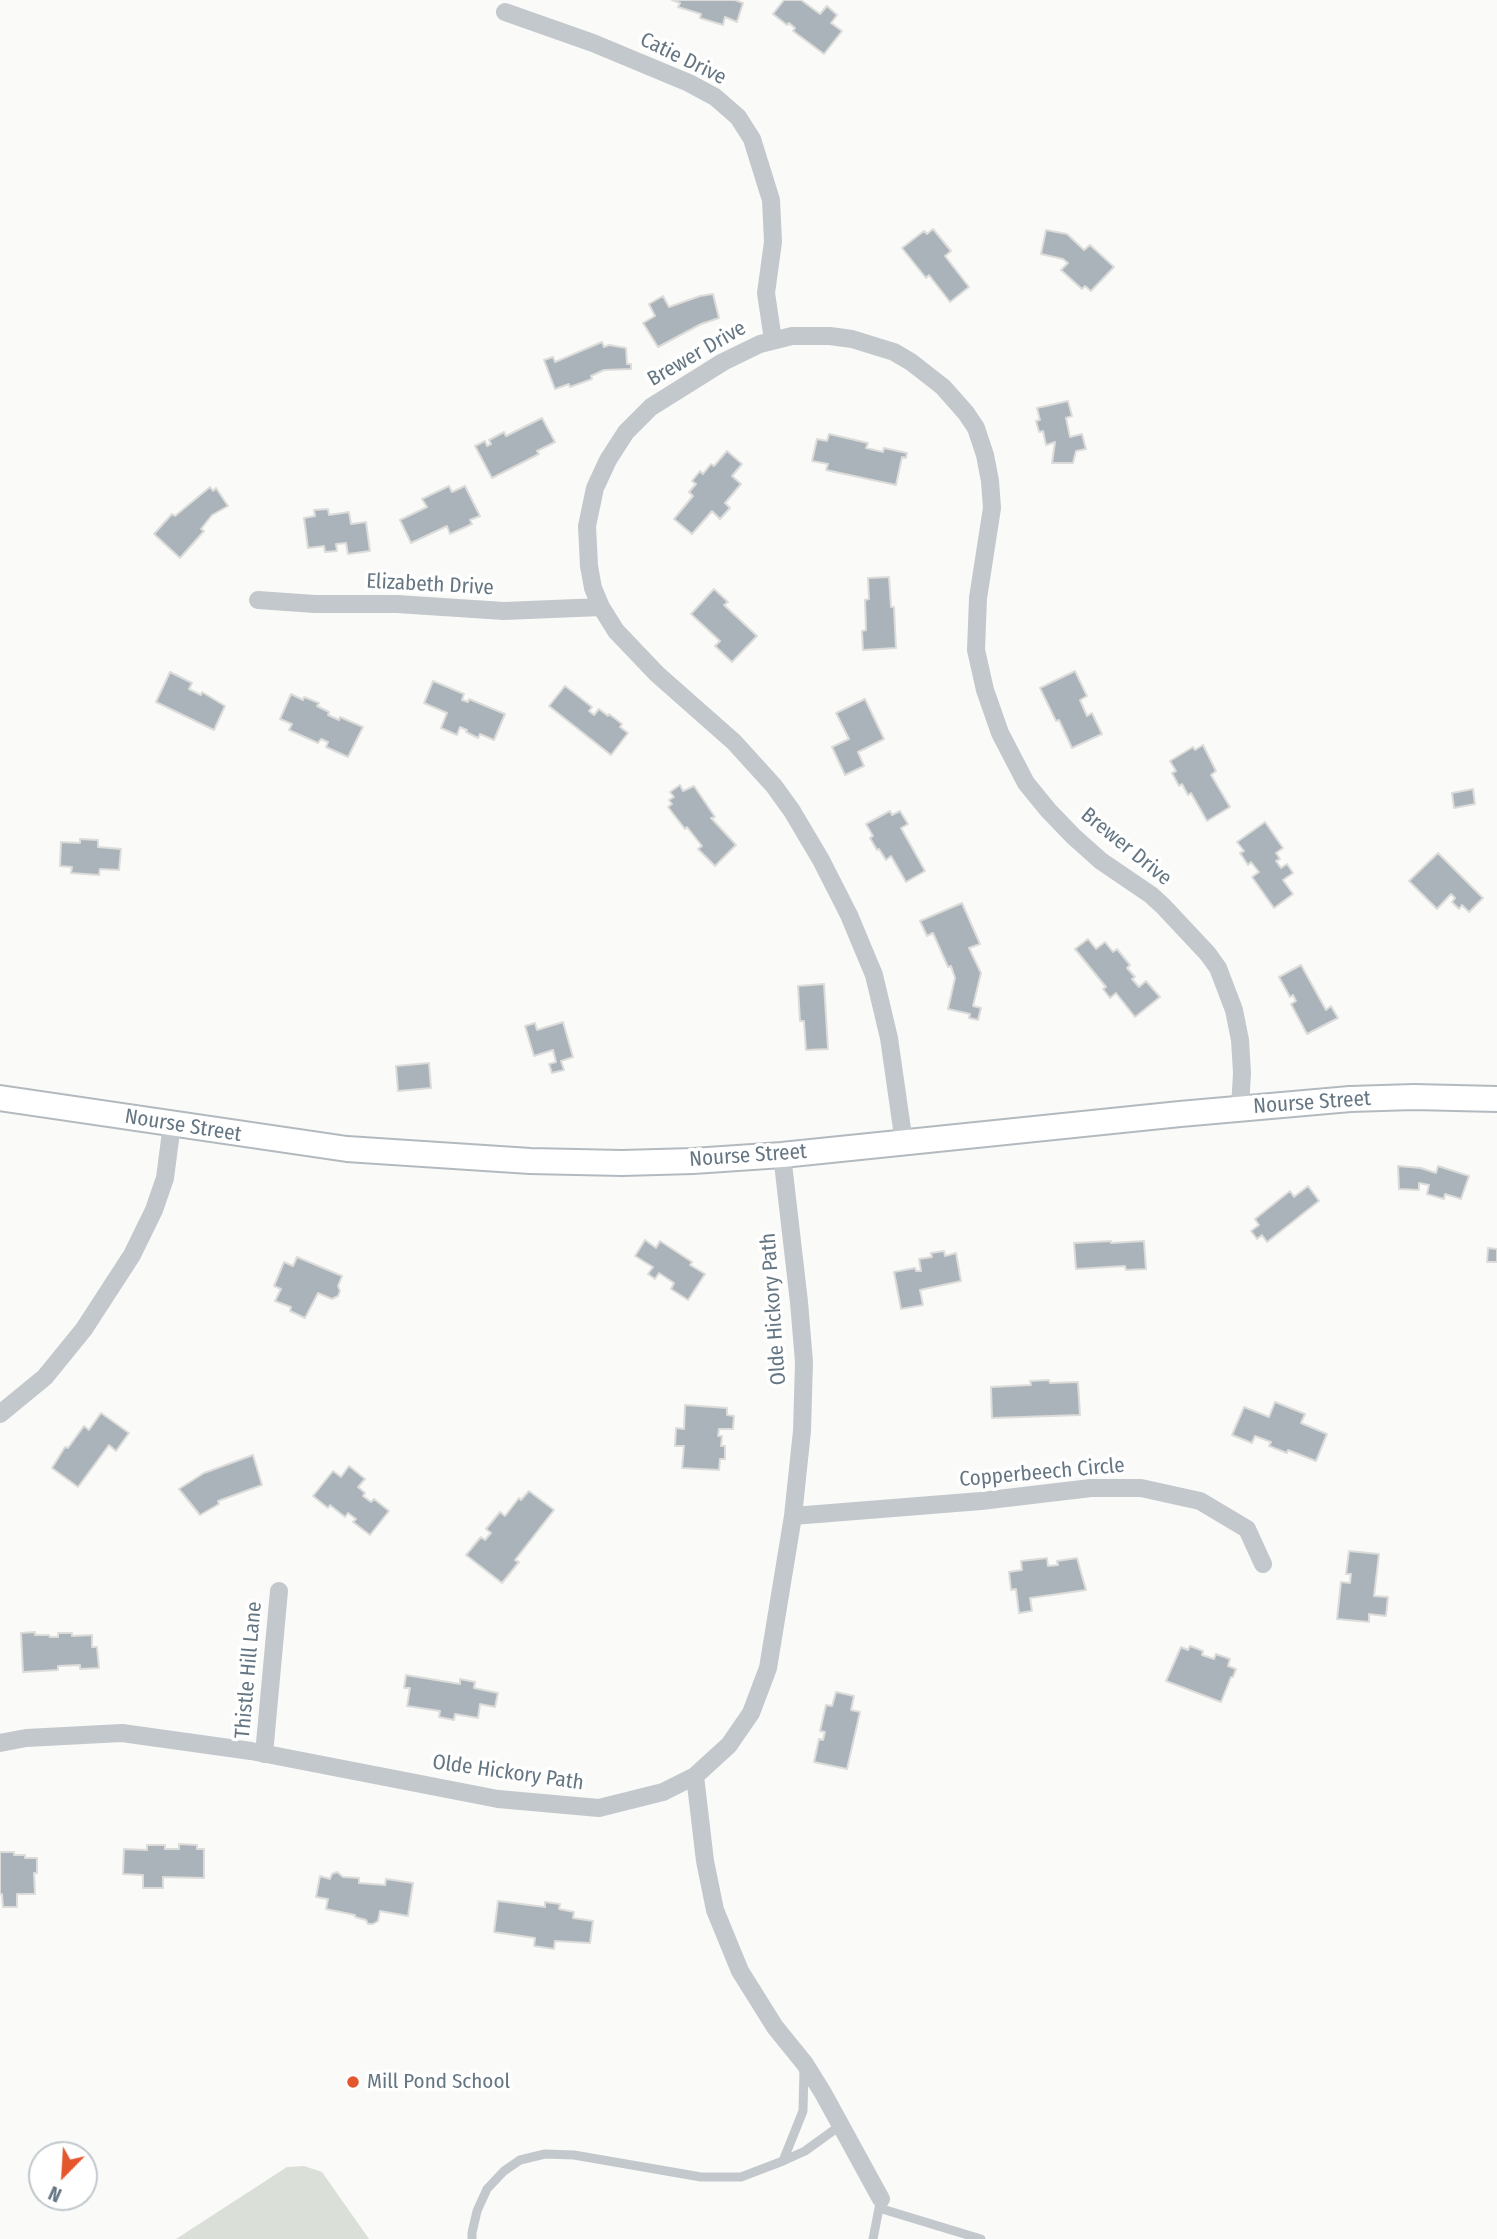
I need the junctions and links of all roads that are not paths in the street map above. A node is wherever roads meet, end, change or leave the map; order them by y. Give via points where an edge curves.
1 (505, 12) dead end
2 (773, 340) junction
3 (258, 600) dead end
4 (601, 607) junction
5 (0, 1098) edge
6 (1497, 1099) edge
7 (1240, 1108) junction
8 (172, 1124) junction
9 (904, 1143) junction
10 (782, 1154) junction
11 (0, 1414) edge
12 (793, 1516) junction
13 (1263, 1564) dead end
14 (279, 1591) dead end
15 (0, 1743) edge
16 (264, 1754) junction
17 (695, 1776) junction
18 (805, 2064) junction
19 (841, 2124) junction
20 (783, 2161) junction
21 (880, 2204) junction
22 (472, 2239) edge
23 (873, 2239) edge
24 (981, 2239) edge

1 - 2 street, Catie Drive via 689,83 738,117 752,139 771,200 773,242 766,293
2 - 4 street, Brewer Drive via 735,356 659,401 626,432 596,488 587,526 589,566
2 - 7 street, Brewer Drive via 830,336 894,352 943,387 976,428 985,455 992,508 978,598 976,650 1000,733 1026,783 1048,810 1101,861 1152,895 1218,968 1240,1040
3 - 4 street, Elizabeth Drive via 504,611
4 - 9 street, Brewer Drive via 616,631 657,674 734,742 774,786 807,835 874,975 889,1038
5 - 8 main road, Nourse Street
6 - 7 main road, Nourse Street via 1375,1097
7 - 9 main road, Nourse Street
8 - 10 main road, Nourse Street via 347,1149 530,1161 652,1163
8 - 11 street via 166,1178 132,1255 84,1329 45,1377
9 - 10 main road, Nourse Street
10 - 12 street, Olde Hickory Path via 804,1362
12 - 13 street, Copperbeech Circle via 1091,1488 1141,1488 1200,1502 1247,1529
12 - 17 street, Olde Hickory Path via 768,1668 751,1713 729,1745
14 - 16 street, Thistle Hill Lane
15 - 16 street, Olde Hickory Path via 122,1733
16 - 17 street, Olde Hickory Path via 498,1799 599,1808 663,1792
17 - 18 street via 715,1910 740,1971
18 - 19 street
18 - 20 lane via 803,2111
19 - 20 lane
19 - 21 street
20 - 22 lane via 741,2177 701,2177 574,2155 545,2154 520,2160 487,2189
21 - 23 lane
21 - 24 lane

